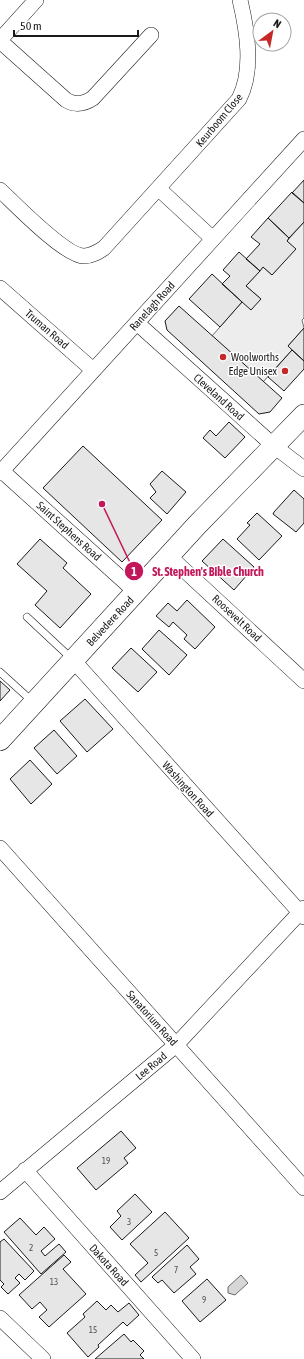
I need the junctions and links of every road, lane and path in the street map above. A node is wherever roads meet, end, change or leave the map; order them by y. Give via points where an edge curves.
1 (36, 0) edge
2 (240, 0) edge
3 (151, 35) dead end
4 (0, 40) edge
5 (304, 139) edge
6 (162, 186) junction
7 (0, 190) edge
8 (216, 236) junction
9 (0, 288) edge
10 (137, 323) junction
11 (93, 370) junction
12 (304, 415) edge
13 (274, 446) junction
14 (304, 469) edge
15 (1, 472) edge
16 (169, 556) junction
17 (136, 592) junction
18 (27, 617) dead end
19 (73, 660) junction
20 (0, 672) edge
21 (304, 681) edge
22 (34, 703) junction
23 (0, 740) edge
24 (0, 848) edge
25 (303, 912) edge
26 (176, 1045) junction
27 (25, 1170) junction
28 (304, 1188) edge
29 (0, 1192) edge
30 (0, 1318) edge
31 (43, 1359) edge
32 (193, 1359) edge

1 - 4 street
2 - 6 street, Keurboom Close via 245,21 248,63 244,90 228,113
3 - 4 street via 93,98 76,104 66,100
5 - 8 street, Ranelagh Road
6 - 7 street, Keurboom Close via 104,248 84,256 60,245
6 - 8 street
8 - 10 street, Ranelagh Road
9 - 11 street, Truman Road
10 - 11 street, Ranelagh Road
10 - 13 street, Cleveland Road
11 - 15 street, Ranelagh Road
12 - 13 main road, Belvedere Road
13 - 14 street, Cleveland Road
13 - 16 main road, Belvedere Road
15 - 17 street, Saint Stephens Road
16 - 17 main road, Belvedere Road
16 - 21 street, Roosevelt Road
17 - 19 main road, Belvedere Road
18 - 19 lane
19 - 22 main road, Belvedere Road
19 - 25 street, Washington Road
20 - 22 lane
22 - 23 main road, Belvedere Road
24 - 26 street, Sanatorium Road
25 - 26 street, Lee Road
26 - 27 street, Lee Road
26 - 28 street, Sanatorium Road
27 - 29 street, Lee Road
27 - 32 street, Dakota Road
30 - 31 street

